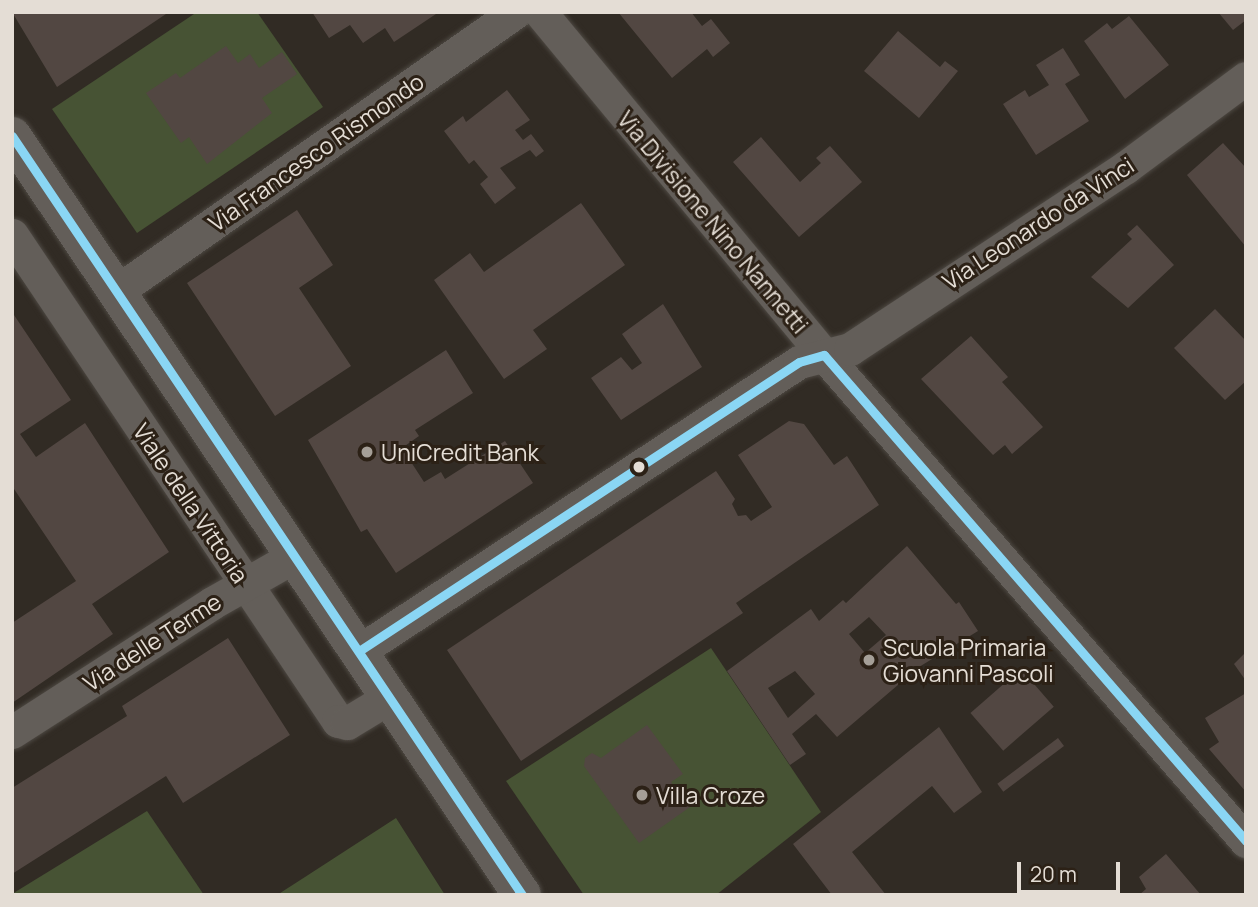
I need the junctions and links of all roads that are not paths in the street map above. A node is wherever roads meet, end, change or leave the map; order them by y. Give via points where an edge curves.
1 (515, 12) edge
2 (540, 12) edge
3 (1246, 78) edge
4 (12, 136) edge
5 (12, 235) edge
6 (117, 291) junction
7 (824, 355) junction
8 (295, 556) junction
9 (244, 583) junction
10 (359, 651) junction
11 (390, 697) junction
12 (12, 732) edge
13 (1246, 841) edge
14 (522, 895) edge

1 - 6 street, Via Francesco Rismondo
2 - 7 street, Via Divisione Nino Nannetti
3 - 7 street, Via Leonardo da Vinci via 1126,167 853,347
4 - 6 street
5 - 9 street, Viale della Vittoria
6 - 8 street
7 - 10 street, Via Leonardo da Vinci via 799,362
7 - 13 street, Via Divisione Nino Nannetti
8 - 9 street, Via delle Terme
8 - 10 street
9 - 11 street, Viale della Vittoria via 338,721 347,723
9 - 12 street, Via delle Terme
10 - 11 street
11 - 14 street

